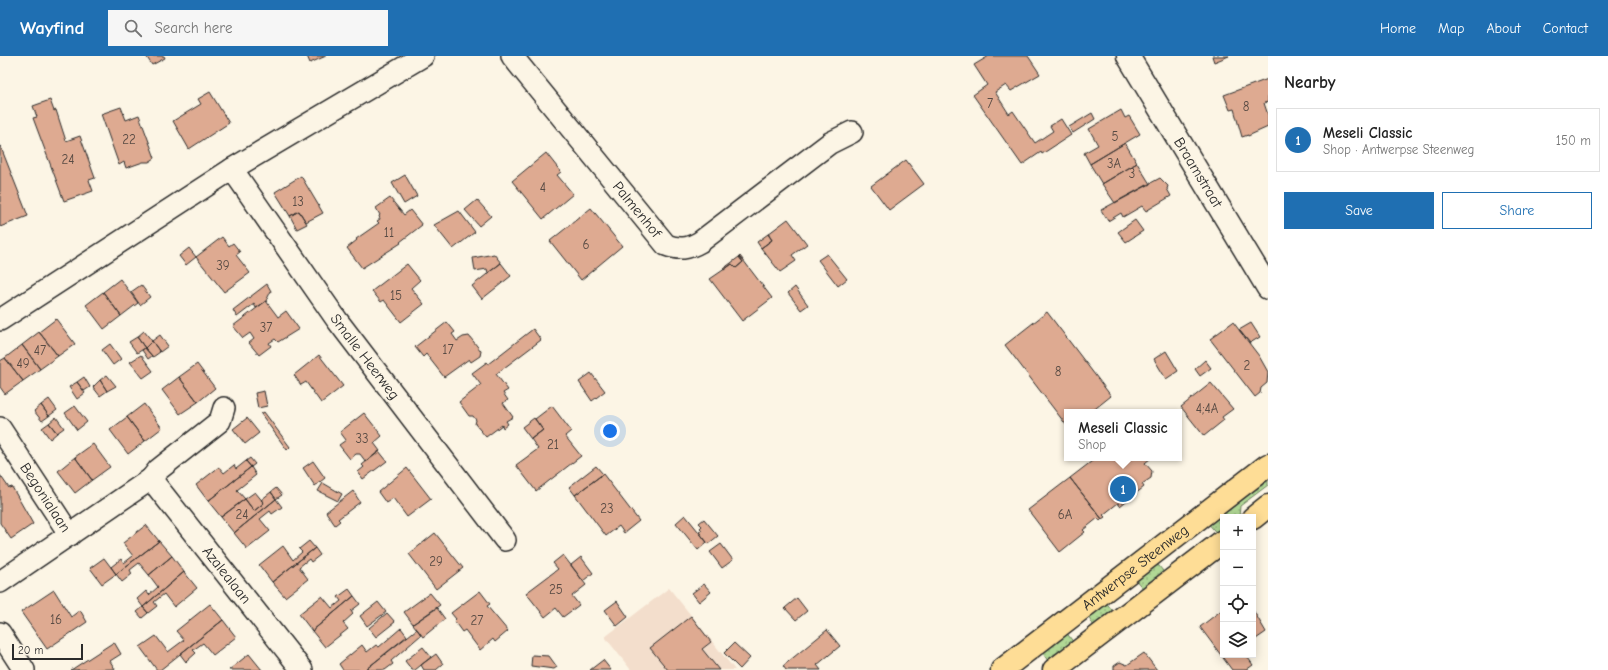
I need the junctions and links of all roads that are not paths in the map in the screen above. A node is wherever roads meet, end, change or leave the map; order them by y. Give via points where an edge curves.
1 (423, 56) edge
2 (512, 56) edge
3 (1128, 56) edge
4 (852, 132) dead end
5 (232, 169) junction
6 (1268, 288) edge
7 (0, 320) edge
8 (224, 408) dead end
9 (0, 428) edge
10 (1268, 465) edge
11 (151, 479) junction
12 (1268, 506) edge
13 (1256, 516) edge
14 (70, 536) junction
15 (505, 540) dead end
16 (1220, 543) edge
17 (0, 582) edge
18 (0, 633) edge
19 (24, 670) edge
20 (302, 670) edge
21 (1002, 670) edge
22 (1054, 670) edge

1 - 5 street
2 - 4 street, Palmenhof via 666,245 676,249 690,248 700,242 830,143
3 - 6 street, Braamstraat
5 - 7 street
5 - 15 street, Smalle Heerweg via 337,320
8 - 11 street via 220,421 158,470
9 - 14 street, Begonialaan
10 - 21 main road, Antwerpse Steenweg
11 - 14 street
11 - 20 street, Azalealaan
12 - 13 main road
14 - 17 street, Begonialaan
16 - 22 main road, Antwerpse Steenweg
18 - 19 street

